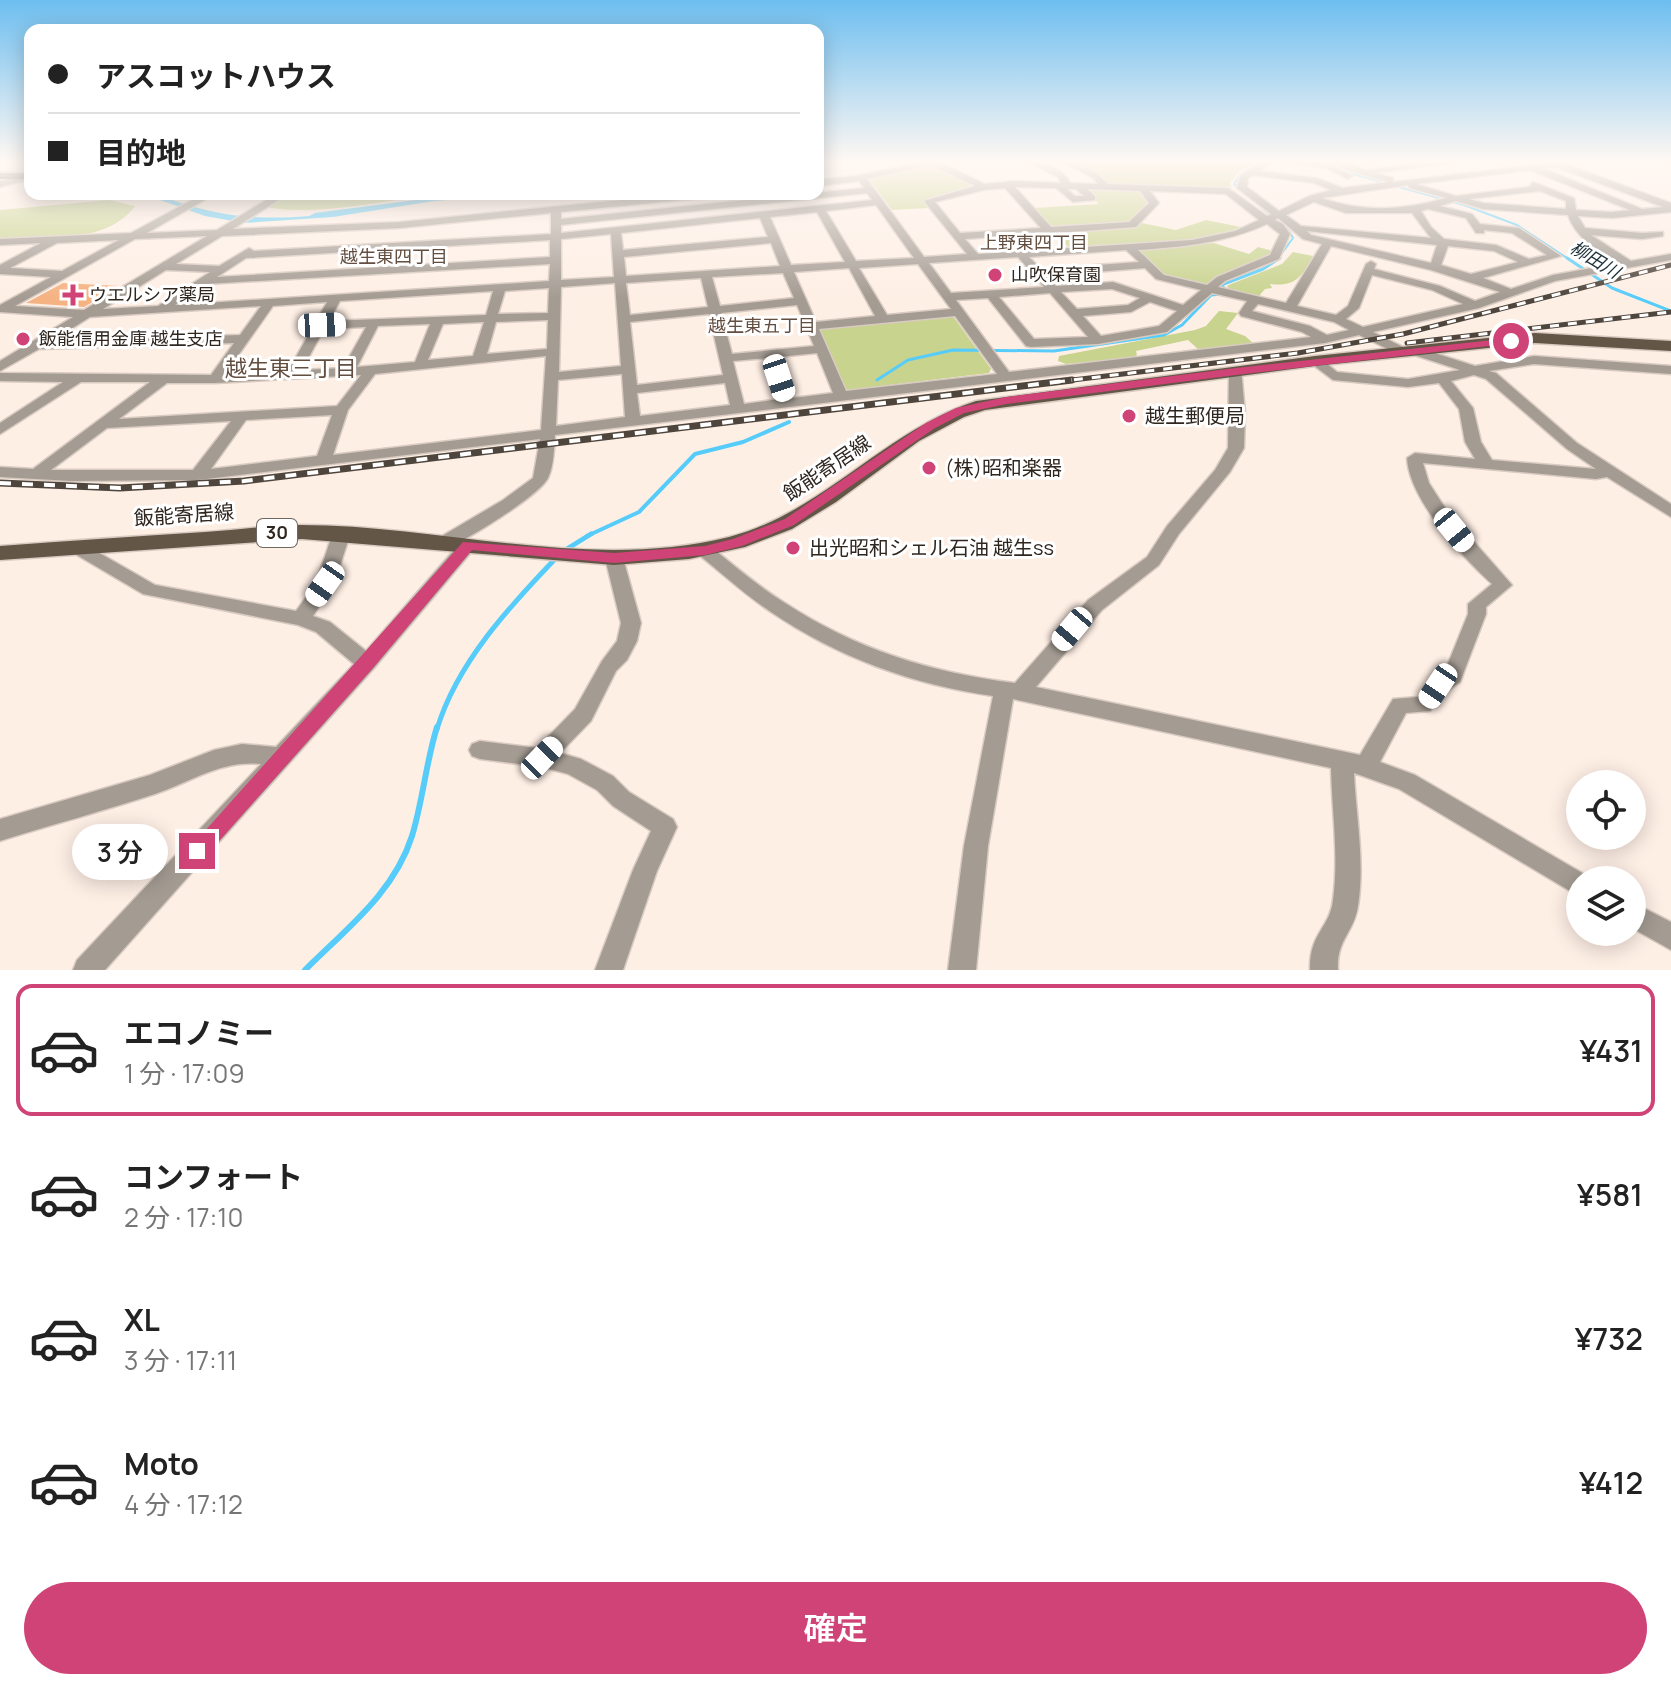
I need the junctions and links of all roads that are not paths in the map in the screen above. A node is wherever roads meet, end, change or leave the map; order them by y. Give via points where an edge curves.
1 (186, 207) edge
2 (261, 207) edge
3 (625, 207) edge
4 (713, 207) edge
5 (717, 207) edge
6 (827, 207) edge
7 (883, 207) edge
8 (934, 207) edge
9 (1028, 207) edge
10 (1150, 207) edge
11 (1255, 207) edge
12 (1263, 207) edge
13 (1292, 207) edge
14 (1338, 207) edge
15 (1423, 207) edge
16 (1432, 207) edge
17 (1501, 207) edge
18 (1570, 207) edge
19 (1633, 207) edge
20 (820, 208) junction
21 (1671, 208) edge
22 (1346, 210) junction
23 (1415, 210) junction
24 (1643, 211) junction
25 (1570, 212) junction
26 (764, 215) junction
27 (1612, 215) junction
28 (1271, 217) junction
29 (556, 218) junction
30 (724, 219) junction
31 (990, 222) dead end
32 (400, 225) junction
33 (655, 226) junction
34 (1474, 226) junction
35 (1298, 227) junction
36 (224, 230) junction
37 (280, 230) junction
38 (1049, 230) junction
39 (616, 231) junction
40 (1582, 231) junction
41 (1341, 232) junction
42 (139, 233) junction
43 (999, 233) junction
44 (1659, 234) junction
45 (957, 236) junction
46 (555, 237) junction
47 (1383, 237) junction
48 (57, 239) junction
49 (1671, 239) edge
50 (773, 240) junction
51 (480, 241) junction
52 (0, 242) edge
53 (1328, 243) junction
54 (1443, 244) junction
55 (1128, 246) junction
56 (388, 247) junction
57 (1496, 248) junction
58 (662, 250) junction
59 (1067, 250) junction
60 (1020, 253) junction
61 (618, 254) junction
62 (1376, 254) junction
63 (243, 255) junction
64 (974, 256) junction
65 (1671, 257) edge
66 (555, 260) junction
67 (921, 260) junction
68 (1528, 263) junction
69 (1629, 264) junction
70 (851, 265) junction
71 (1147, 265) junction
72 (1435, 266) junction
73 (163, 267) junction
74 (785, 268) junction
75 (220, 269) junction
76 (1098, 269) junction
77 (0, 270) edge
78 (375, 270) junction
79 (1368, 271) junction
80 (1037, 273) junction
81 (65, 274) junction
82 (706, 274) junction
83 (1473, 277) junction
84 (621, 279) junction
85 (204, 281) junction
86 (553, 284) junction
87 (1113, 285) junction
88 (500, 287) junction
89 (1052, 289) junction
90 (1213, 289) junction
91 (1510, 292) junction
92 (991, 294) junction
93 (361, 296) junction
94 (948, 297) junction
95 (1148, 298) junction
96 (335, 299) junction
97 (1255, 299) junction
98 (800, 301) junction
99 (269, 303) junction
100 (1475, 305) junction
101 (1290, 307) junction
102 (0, 309) edge
103 (161, 309) junction
104 (714, 310) junction
105 (1186, 310) junction
106 (959, 312) junction
107 (1073, 313) junction
108 (87, 314) junction
109 (552, 316) junction
110 (492, 318) junction
111 (625, 319) junction
112 (883, 319) junction
113 (1338, 319) junction
114 (438, 320) junction
115 (374, 323) junction
116 (322, 325) junction
117 (811, 326) junction
118 (1366, 331) junction
119 (244, 339) junction
120 (1325, 339) junction
121 (1098, 340) junction
122 (35, 345) junction
123 (1671, 346) edge
124 (820, 349) junction
125 (1409, 351) junction
126 (551, 352) junction
127 (771, 354) junction
128 (727, 358) junction
129 (479, 359) junction
130 (1315, 361) junction
131 (420, 365) junction
132 (0, 367) edge
133 (629, 369) junction
134 (371, 370) junction
135 (1478, 370) junction
136 (1671, 370) edge
137 (1236, 371) junction
138 (347, 372) junction
139 (292, 375) junction
140 (0, 377) edge
141 (550, 377) junction
142 (1006, 377) junction
143 (78, 378) junction
144 (731, 378) junction
145 (163, 379) junction
146 (215, 379) junction
147 (1442, 379) junction
148 (631, 390) junction
149 (841, 395) junction
150 (787, 402) junction
151 (738, 408) junction
152 (341, 410) junction
153 (242, 416) junction
154 (633, 421) junction
155 (103, 424) junction
156 (0, 430) edge
157 (548, 432) junction
158 (323, 461) junction
159 (1487, 465) junction
160 (1612, 471) junction
161 (0, 472) edge
162 (35, 475) junction
163 (198, 475) junction
164 (1671, 512) edge
165 (341, 535) junction
166 (443, 543) junction
167 (468, 545) junction
168 (76, 547) junction
169 (705, 551) junction
170 (0, 553) edge
171 (614, 558) junction
172 (301, 619) junction
173 (367, 663) junction
174 (1012, 691) junction
175 (480, 750) dead end
176 (280, 757) junction
177 (542, 758) junction
178 (1354, 764) junction
179 (0, 830) edge
180 (1566, 877) edge
181 (1646, 922) edge
182 (1671, 937) edge
183 (87, 970) edge
184 (609, 970) edge
185 (962, 970) edge
186 (1324, 970) edge

1 - 42 street
2 - 36 street
3 - 29 street
4 - 29 street
5 - 30 street
6 - 20 street
7 - 67 street
8 - 45 street
9 - 38 street
10 - 38 street via 1132,225
11 - 28 street
12 - 28 street
13 - 28 street
14 - 22 street
15 - 23 street
16 - 34 street via 1469,216
17 - 25 street
18 - 25 street
19 - 24 street
20 - 26 street
20 - 70 street
21 - 24 street
22 - 23 street
22 - 41 street
23 - 54 street
24 - 27 street
25 - 27 street
25 - 40 street
26 - 30 street
26 - 50 street
27 - 44 street
28 - 35 street
28 - 55 street via 1208,241
28 - 90 street via 1285,234 1275,257 1221,279
29 - 32 street
29 - 46 street
29 - 51 street via 484,227
30 - 33 street
31 - 43 street
32 - 37 street
32 - 56 street
33 - 39 street
33 - 58 street
34 - 57 street
34 - 68 street via 1515,230 1556,256
35 - 41 street
35 - 53 street via 1307,237
36 - 37 street
36 - 42 street
36 - 73 street
37 - 63 street
38 - 43 street
38 - 59 street
39 - 46 street
39 - 61 street
40 - 44 street
40 - 69 street
41 - 47 street
42 - 48 street
42 - 81 street
43 - 45 street
44 - 49 street
45 - 64 street
46 - 51 street
46 - 66 street
47 - 54 street
47 - 62 street
48 - 52 street
48 - 77 street
50 - 58 street
50 - 74 street
51 - 56 street
53 - 62 street
53 - 101 street
54 - 57 street
54 - 72 street
55 - 59 street
55 - 71 street
56 - 63 street
56 - 78 street
57 - 68 street
58 - 61 street
59 - 60 street
60 - 64 street
60 - 80 street
61 - 84 street
62 - 72 street
62 - 79 street
63 - 75 street
64 - 67 street
65 - 69 street
66 - 78 street
66 - 86 street
67 - 70 street
67 - 94 street
68 - 83 street
69 - 91 street
70 - 74 street
70 - 112 street
71 - 76 street
71 - 90 street via 1160,277
72 - 83 street
73 - 75 street
73 - 108 street
74 - 82 street
74 - 98 street
75 - 85 street
76 - 80 street
76 - 87 street
77 - 81 street
78 - 85 street
78 - 93 street
79 - 100 street via 1436,288
79 - 113 street via 1353,308
80 - 89 street
81 - 102 street
82 - 84 street
82 - 104 street
83 - 91 street
84 - 86 street
84 - 111 street
85 - 103 street
86 - 88 street
86 - 109 street
87 - 89 street
87 - 95 street
88 - 93 street
88 - 110 street
89 - 92 street
89 - 107 street
90 - 97 street
90 - 105 street
91 - 100 street
92 - 94 street
92 - 121 street via 1031,343
93 - 96 street
94 - 106 street
95 - 105 street
95 - 107 street via 1131,308
96 - 99 street
96 - 116 street
97 - 101 street
97 - 120 street via 1245,313
98 - 104 street
98 - 117 street
99 - 103 street
99 - 119 street
100 - 118 street
101 - 113 street
102 - 108 street
103 - 108 street
104 - 111 street
104 - 128 street
105 - 121 street via 1163,329
106 - 112 street
106 - 142 street
107 - 121 street
108 - 122 street
109 - 110 street
109 - 126 street
110 - 114 street
110 - 129 street
111 - 133 street
112 - 117 street
113 - 118 street
114 - 115 street
114 - 131 street
115 - 116 street
115 - 138 street
116 - 139 street
117 - 124 street
118 - 120 street
118 - 125 street
119 - 122 street
119 - 146 street
120 - 142 street
122 - 132 street
123 - 125 main road, 飯能寄居線 / 30 via 1535,338
124 - 127 street
124 - 149 street
125 - 130 main road, 飯能寄居線 / 30
125 - 135 street
126 - 129 street
126 - 141 street
127 - 128 street
127 - 150 street
128 - 144 street
129 - 131 street
130 - 137 main road, 飯能寄居線 / 30
130 - 147 street via 1333,376 1408,383
131 - 134 street
133 - 141 street
133 - 148 street
134 - 138 street
134 - 152 street
135 - 136 street via 1534,360
135 - 147 street
135 - 160 street via 1572,446
137 - 169 main road, 飯能寄居線 / 30 via 960,410 790,522
137 - 174 street via 1236,448 1222,472 1153,561 1095,605
138 - 139 street
139 - 146 street
140 - 143 street
141 - 157 street
142 - 149 street
143 - 145 street
143 - 156 street
144 - 148 street
144 - 151 street
145 - 146 street
145 - 155 street
147 - 159 street via 1466,408 1473,442
148 - 154 street
149 - 150 street
150 - 151 street
151 - 154 street
152 - 153 street
152 - 158 street
153 - 155 street
153 - 163 street
154 - 157 street
155 - 162 street
157 - 158 street
157 - 166 street via 546,466 536,483
158 - 163 street
159 - 160 street
159 - 178 street via 1415,458 1418,480 1503,585 1477,604 1453,676 1423,705 1400,705
160 - 164 street
161 - 162 street
162 - 163 street
165 - 166 main road, 飯能寄居線 / 30
165 - 168 main road, 飯能寄居線 / 30 via 246,534
165 - 172 street via 325,584
166 - 167 main road, 飯能寄居線 / 30
167 - 171 main road, 飯能寄居線 / 30
167 - 173 street
168 - 170 main road, 飯能寄居線 / 30
168 - 172 street via 150,590
169 - 171 main road, 飯能寄居線 / 30
169 - 174 street via 776,607 866,655 910,672
171 - 177 street via 631,623 627,641 583,715
172 - 173 street via 323,627
173 - 176 street
174 - 178 street
174 - 185 street via 976,846
175 - 177 street
176 - 179 street via 242,753 214,759 154,784
176 - 183 street
177 - 184 street via 605,783 665,827
178 - 180 street via 1407,782
178 - 186 street via 1346,909 1338,929 1325,940
181 - 182 street

